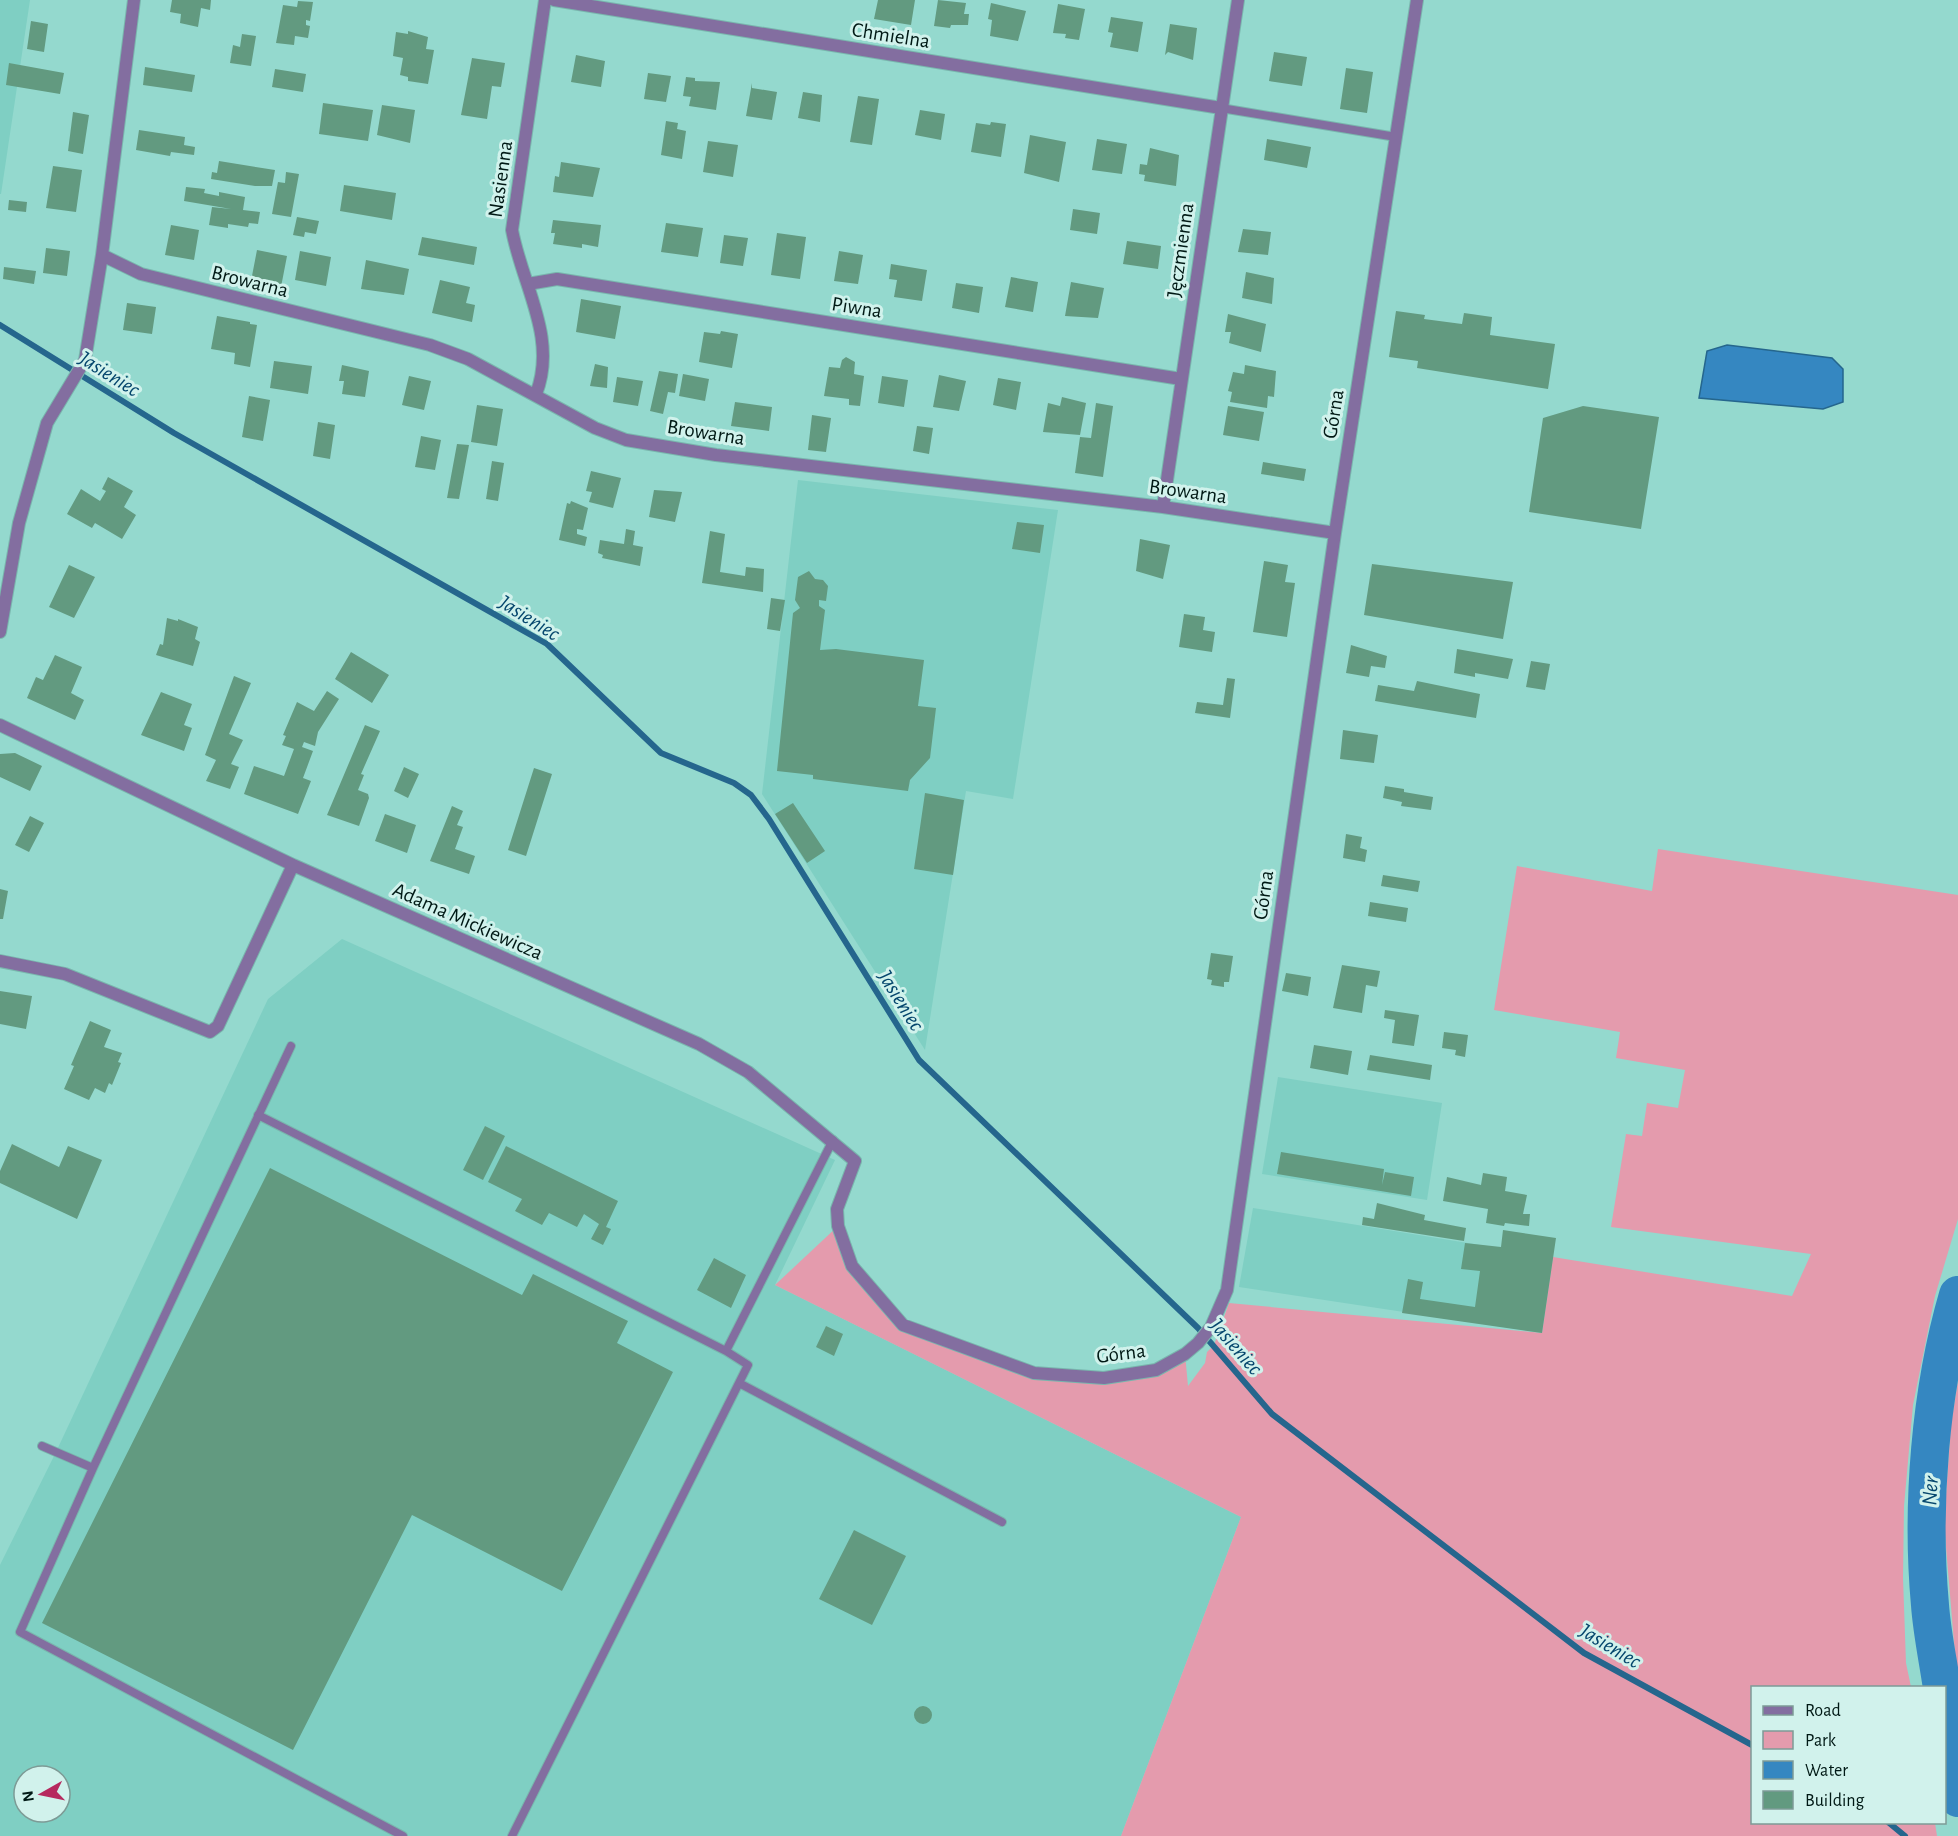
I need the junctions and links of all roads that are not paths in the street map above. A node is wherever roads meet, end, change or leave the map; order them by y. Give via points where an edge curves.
1 (134, 0) edge
2 (545, 0) edge
3 (554, 0) edge
4 (1238, 0) edge
5 (1417, 0) edge
6 (1221, 108) junction
7 (1396, 137) junction
8 (102, 255) junction
9 (528, 284) junction
10 (1181, 379) junction
11 (536, 394) junction
12 (1163, 507) junction
13 (1335, 533) junction
14 (0, 632) edge
15 (0, 725) edge
16 (293, 865) junction
17 (0, 961) edge
18 (291, 1046) dead end
19 (258, 1115) junction
20 (833, 1140) junction
21 (837, 1209) joint
22 (726, 1351) junction
23 (739, 1383) junction
24 (42, 1446) dead end
25 (93, 1468) junction
26 (1002, 1522) dead end
27 (403, 1836) edge
28 (512, 1836) edge

1 - 8 street
2 - 9 street, Nasienna via 512,230
3 - 6 street, Chmielna
4 - 6 street, Jęczmienna
5 - 7 street, Górna
6 - 7 lane
6 - 10 street, Jęczmienna
7 - 13 street, Górna
8 - 11 street, Browarna via 141,274 430,345 468,359
8 - 14 street via 85,360 47,423 19,523
9 - 10 street, Piwna via 557,279
9 - 11 street, Nasienna via 545,350 544,374
10 - 12 street, Jęczmienna
11 - 12 street, Browarna via 595,428 626,440 728,456
12 - 13 street, Browarna
13 - 21 street, Górna via 1227,1290 1211,1328 1185,1354 1156,1370 1104,1378 1034,1373 903,1325 852,1266 838,1226
15 - 16 street, Adama Mickiewicza
16 - 17 street via 218,1026 210,1032 65,974
16 - 20 street, Adama Mickiewicza via 699,1044 748,1072
18 - 19 lane
19 - 22 lane
19 - 25 lane
20 - 21 street, Adama Mickiewicza via 855,1161
20 - 22 lane
22 - 23 lane via 748,1365
23 - 26 lane
23 - 28 lane
24 - 25 lane
25 - 27 lane via 20,1632

